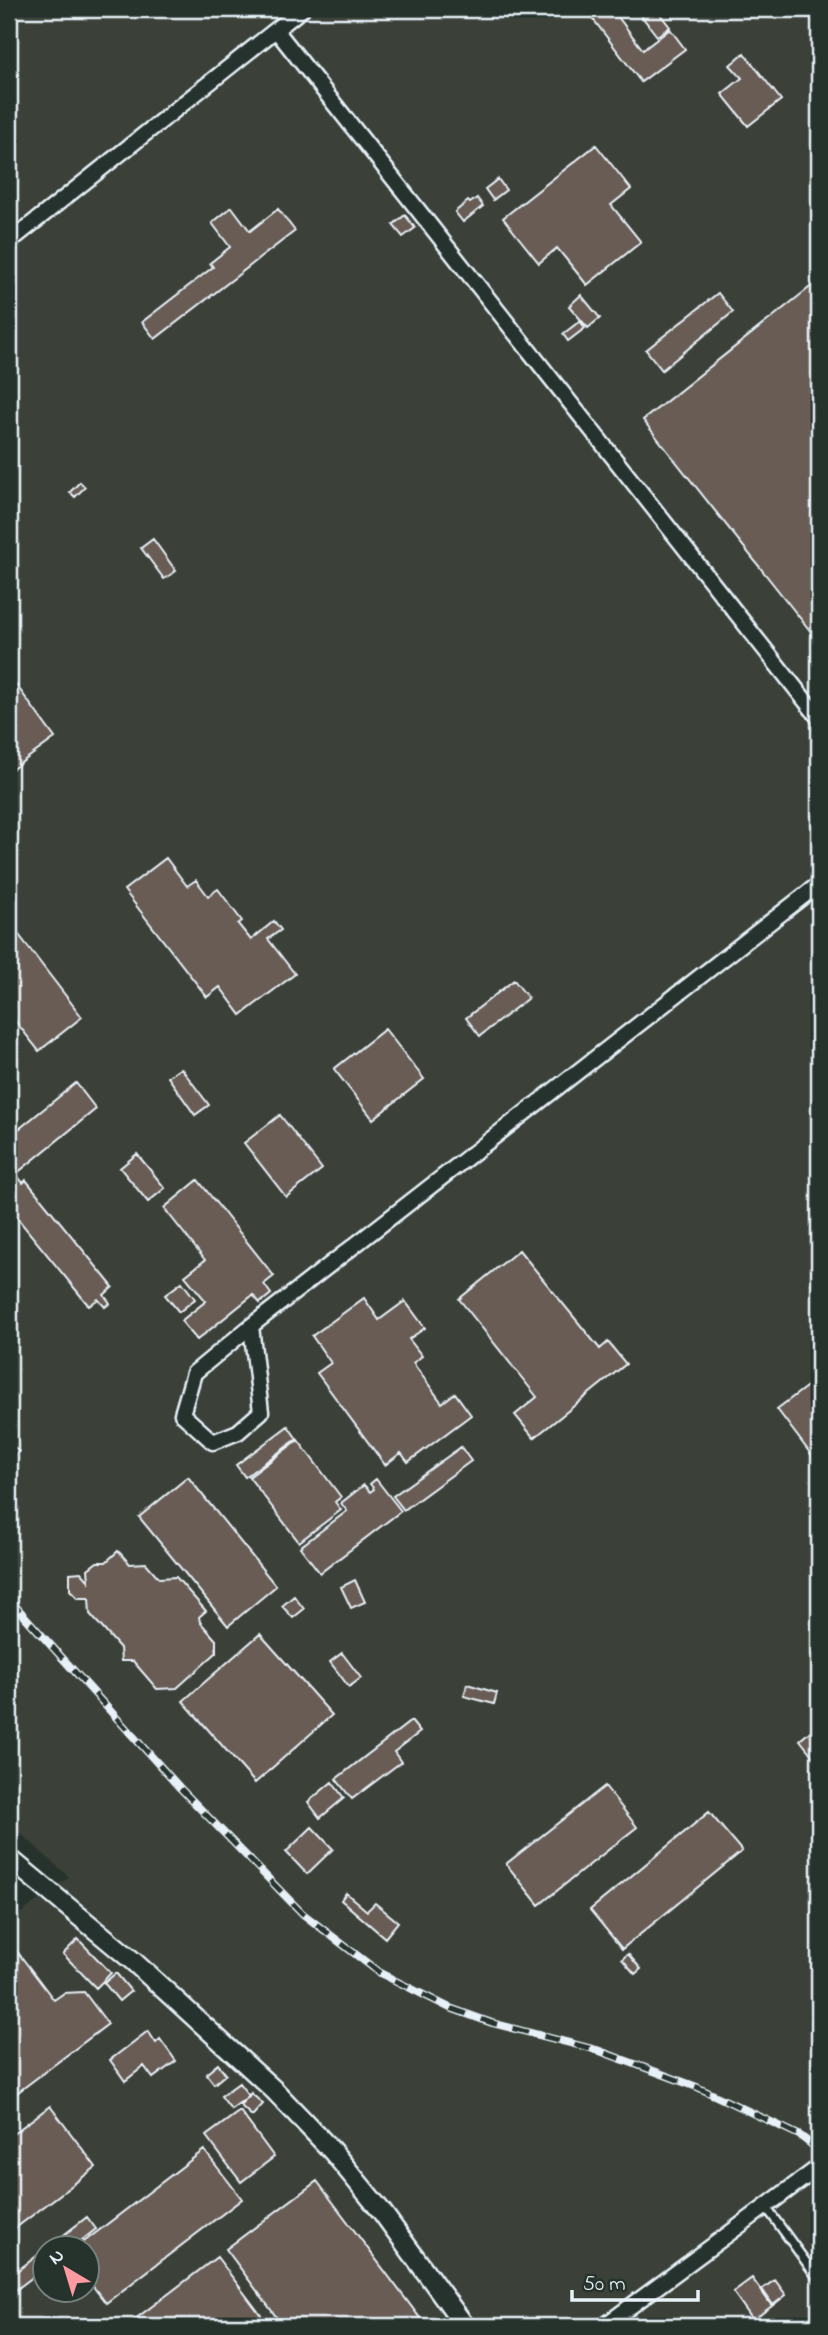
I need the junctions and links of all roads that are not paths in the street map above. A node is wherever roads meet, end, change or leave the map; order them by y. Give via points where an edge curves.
1 (302, 9) edge
2 (276, 30) junction
3 (9, 242) edge
4 (819, 718) edge
5 (819, 884) edge
6 (251, 1326) junction
7 (9, 1857) edge
8 (819, 2167) edge
9 (765, 2207) junction
10 (819, 2280) edge
11 (465, 2326) edge
12 (604, 2326) edge

1 - 2 street
2 - 3 street
2 - 4 street
5 - 6 street
6 - 6 street via 261,1412 238,1432 213,1442 182,1415 194,1373
7 - 11 street via 133,1961 282,2099 382,2212
8 - 9 street
9 - 10 lane
9 - 12 street

